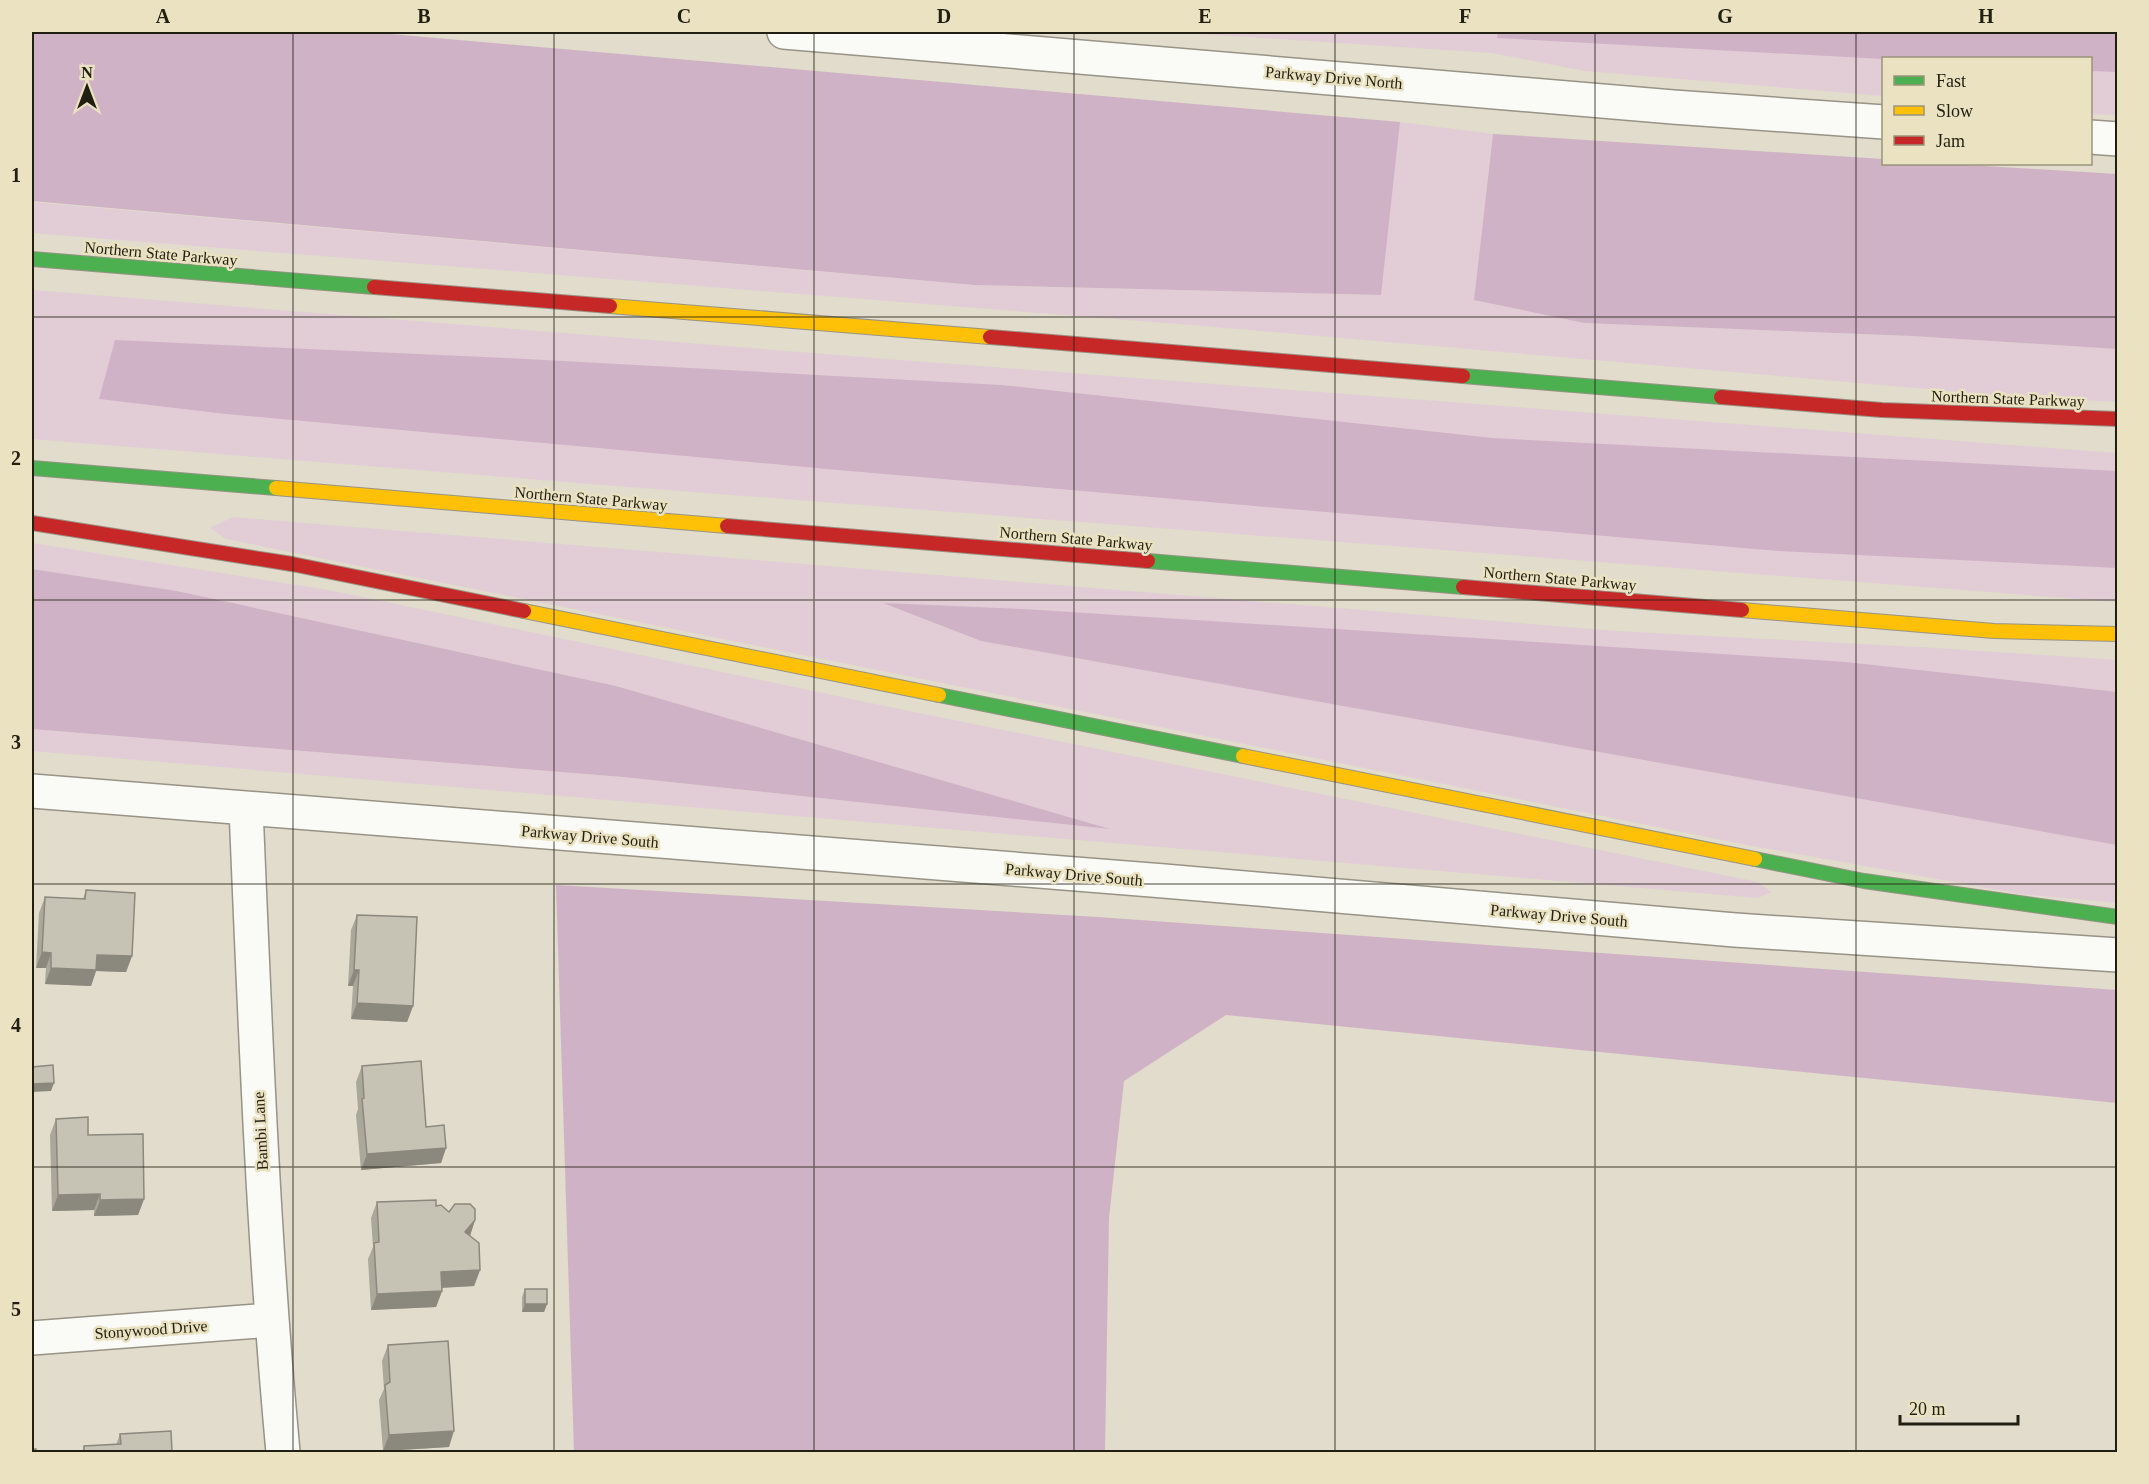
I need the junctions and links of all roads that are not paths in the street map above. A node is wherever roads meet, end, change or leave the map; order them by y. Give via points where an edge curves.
1 (784, 32) edge
2 (1882, 122) edge
3 (2092, 137) edge
4 (2118, 139) edge
5 (32, 259) edge
6 (2118, 419) edge
7 (32, 468) edge
8 (32, 523) edge
9 (2118, 634) edge
10 (32, 791) edge
11 (246, 808) junction
12 (2118, 917) edge
13 (2118, 955) edge
14 (271, 1320) junction
15 (32, 1338) edge
16 (283, 1452) edge

1 - 2 street, Parkway Drive North
3 - 4 street
5 - 6 highway, Northern State Parkway via 1870,409
7 - 9 highway, Northern State Parkway via 1982,630
8 - 12 highway via 303,566 1864,881
10 - 11 street, Parkway Drive South
11 - 13 street, Parkway Drive South via 1735,930
11 - 14 street, Bambi Lane
14 - 15 street, Stonywood Drive
14 - 16 street, Bambi Lane

